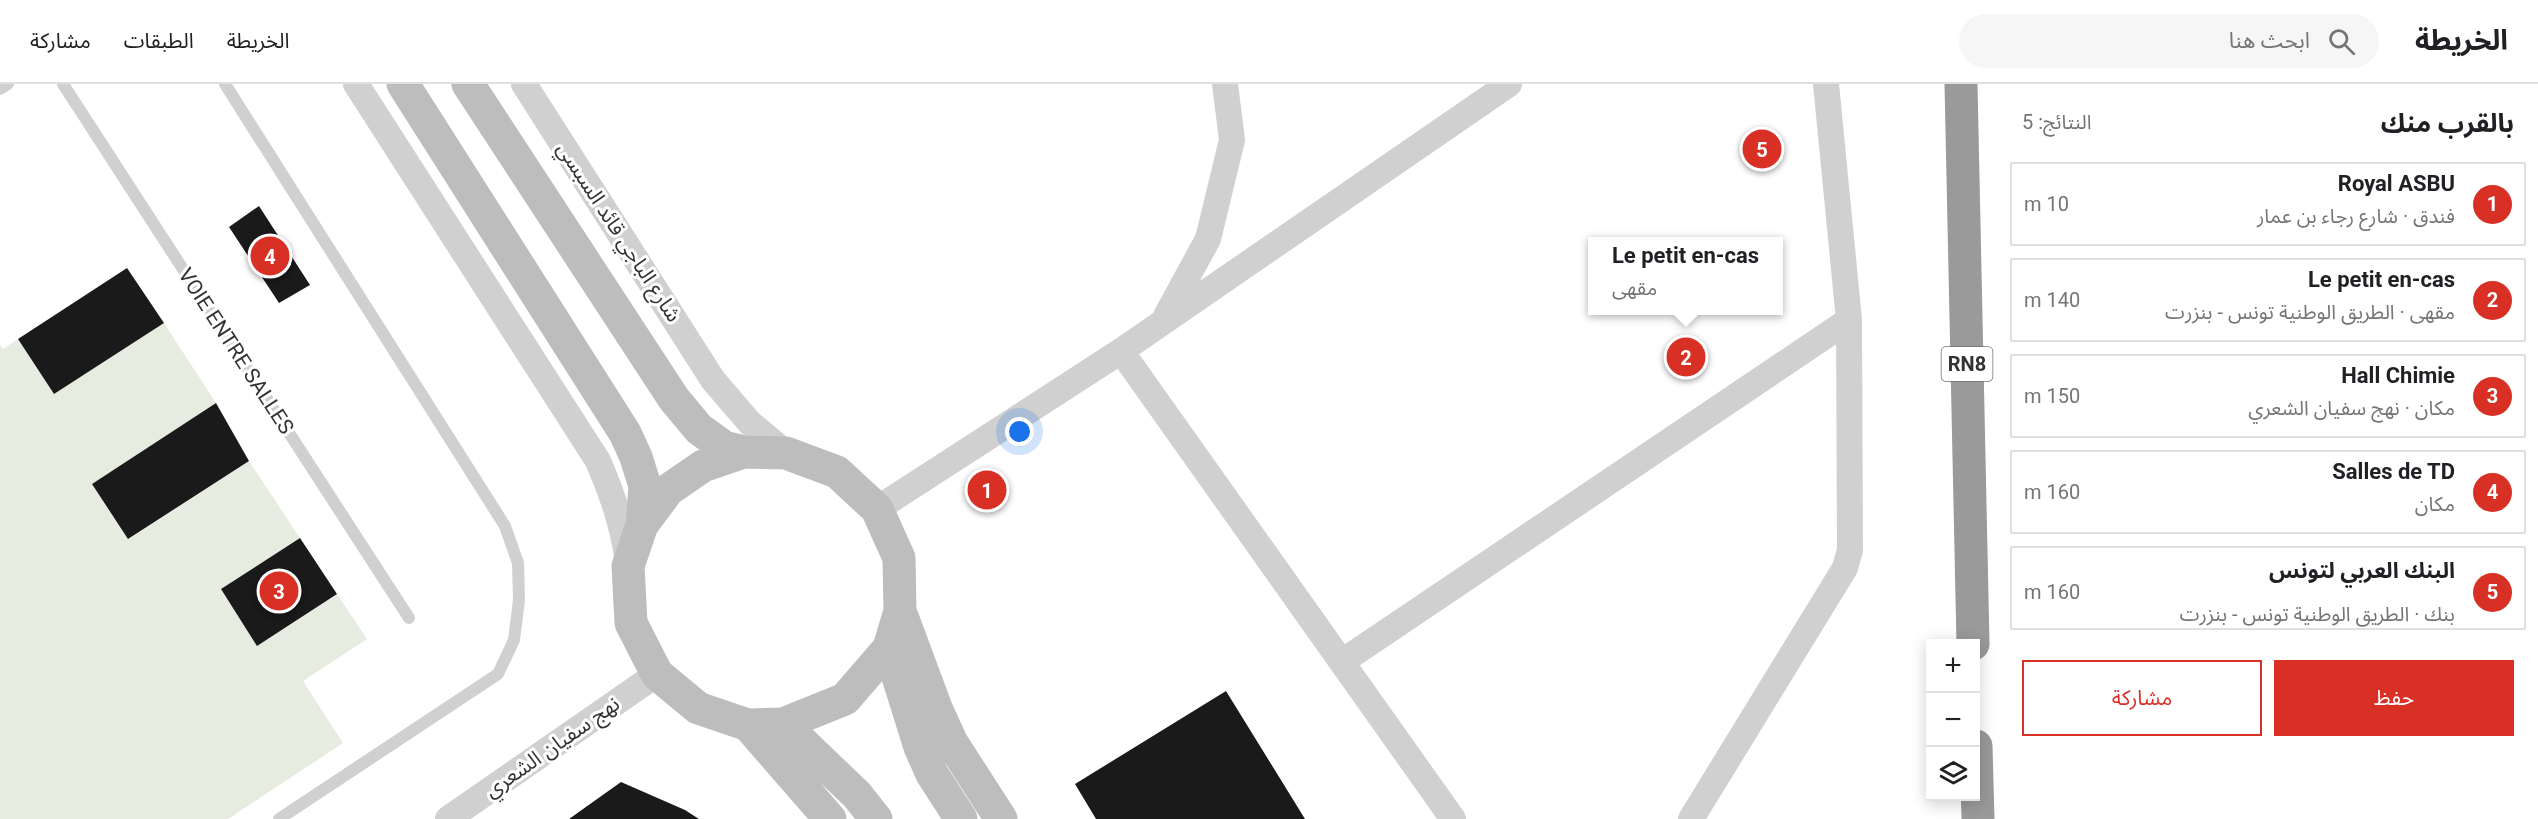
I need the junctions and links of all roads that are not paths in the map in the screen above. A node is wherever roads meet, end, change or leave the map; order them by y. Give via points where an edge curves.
1 (8, 84) edge
2 (63, 84) edge
3 (225, 84) edge
4 (356, 84) edge
5 (403, 84) edge
6 (468, 84) edge
7 (524, 84) edge
8 (1225, 84) edge
9 (1509, 84) edge
10 (1826, 84) edge
11 (1961, 84) edge
12 (0, 89) edge
13 (1164, 320) junction
14 (1850, 320) junction
15 (1121, 351) junction
16 (744, 452) junction
17 (786, 453) junction
18 (877, 509) junction
19 (642, 525) junction
20 (628, 566) junction
21 (900, 611) junction
22 (409, 618) dead end
23 (1973, 639) edge
24 (889, 648) junction
25 (1343, 661) junction
26 (657, 674) junction
27 (783, 724) junction
28 (748, 725) junction
29 (1976, 747) edge
30 (1977, 816) edge
31 (279, 819) edge
32 (448, 819) edge
33 (830, 819) edge
34 (876, 819) edge
35 (961, 819) edge
36 (1001, 819) edge
37 (1453, 819) edge
38 (1691, 819) edge

1 - 12 lane
2 - 22 lane, VOIE ENTRE SALLES
3 - 31 lane via 505,526 518,563 514,640 498,675
4 - 20 street via 598,461 624,527
5 - 19 street via 625,433 645,486
6 - 16 street via 674,399 699,429 724,447
7 - 17 street, شارع الباجي قائد السبسي via 713,380 750,423
8 - 13 street via 1232,140 1208,239
9 - 13 street
10 - 14 street
11 - 23 highway, RN8
13 - 15 street
14 - 25 street
14 - 38 street via 1850,550 1845,568
15 - 18 street
15 - 25 street
16 - 17 street
16 - 19 street via 703,466 668,490
17 - 18 street via 837,472
18 - 21 street via 899,558
19 - 20 street
20 - 26 street via 631,623
21 - 24 street
21 - 36 street via 952,743
24 - 27 street via 845,699
24 - 35 street via 920,747
25 - 37 street
26 - 28 street via 698,708
26 - 32 street, نهج سفيان الشعري
27 - 28 street
27 - 34 street via 857,795
28 - 33 street
29 - 30 highway

